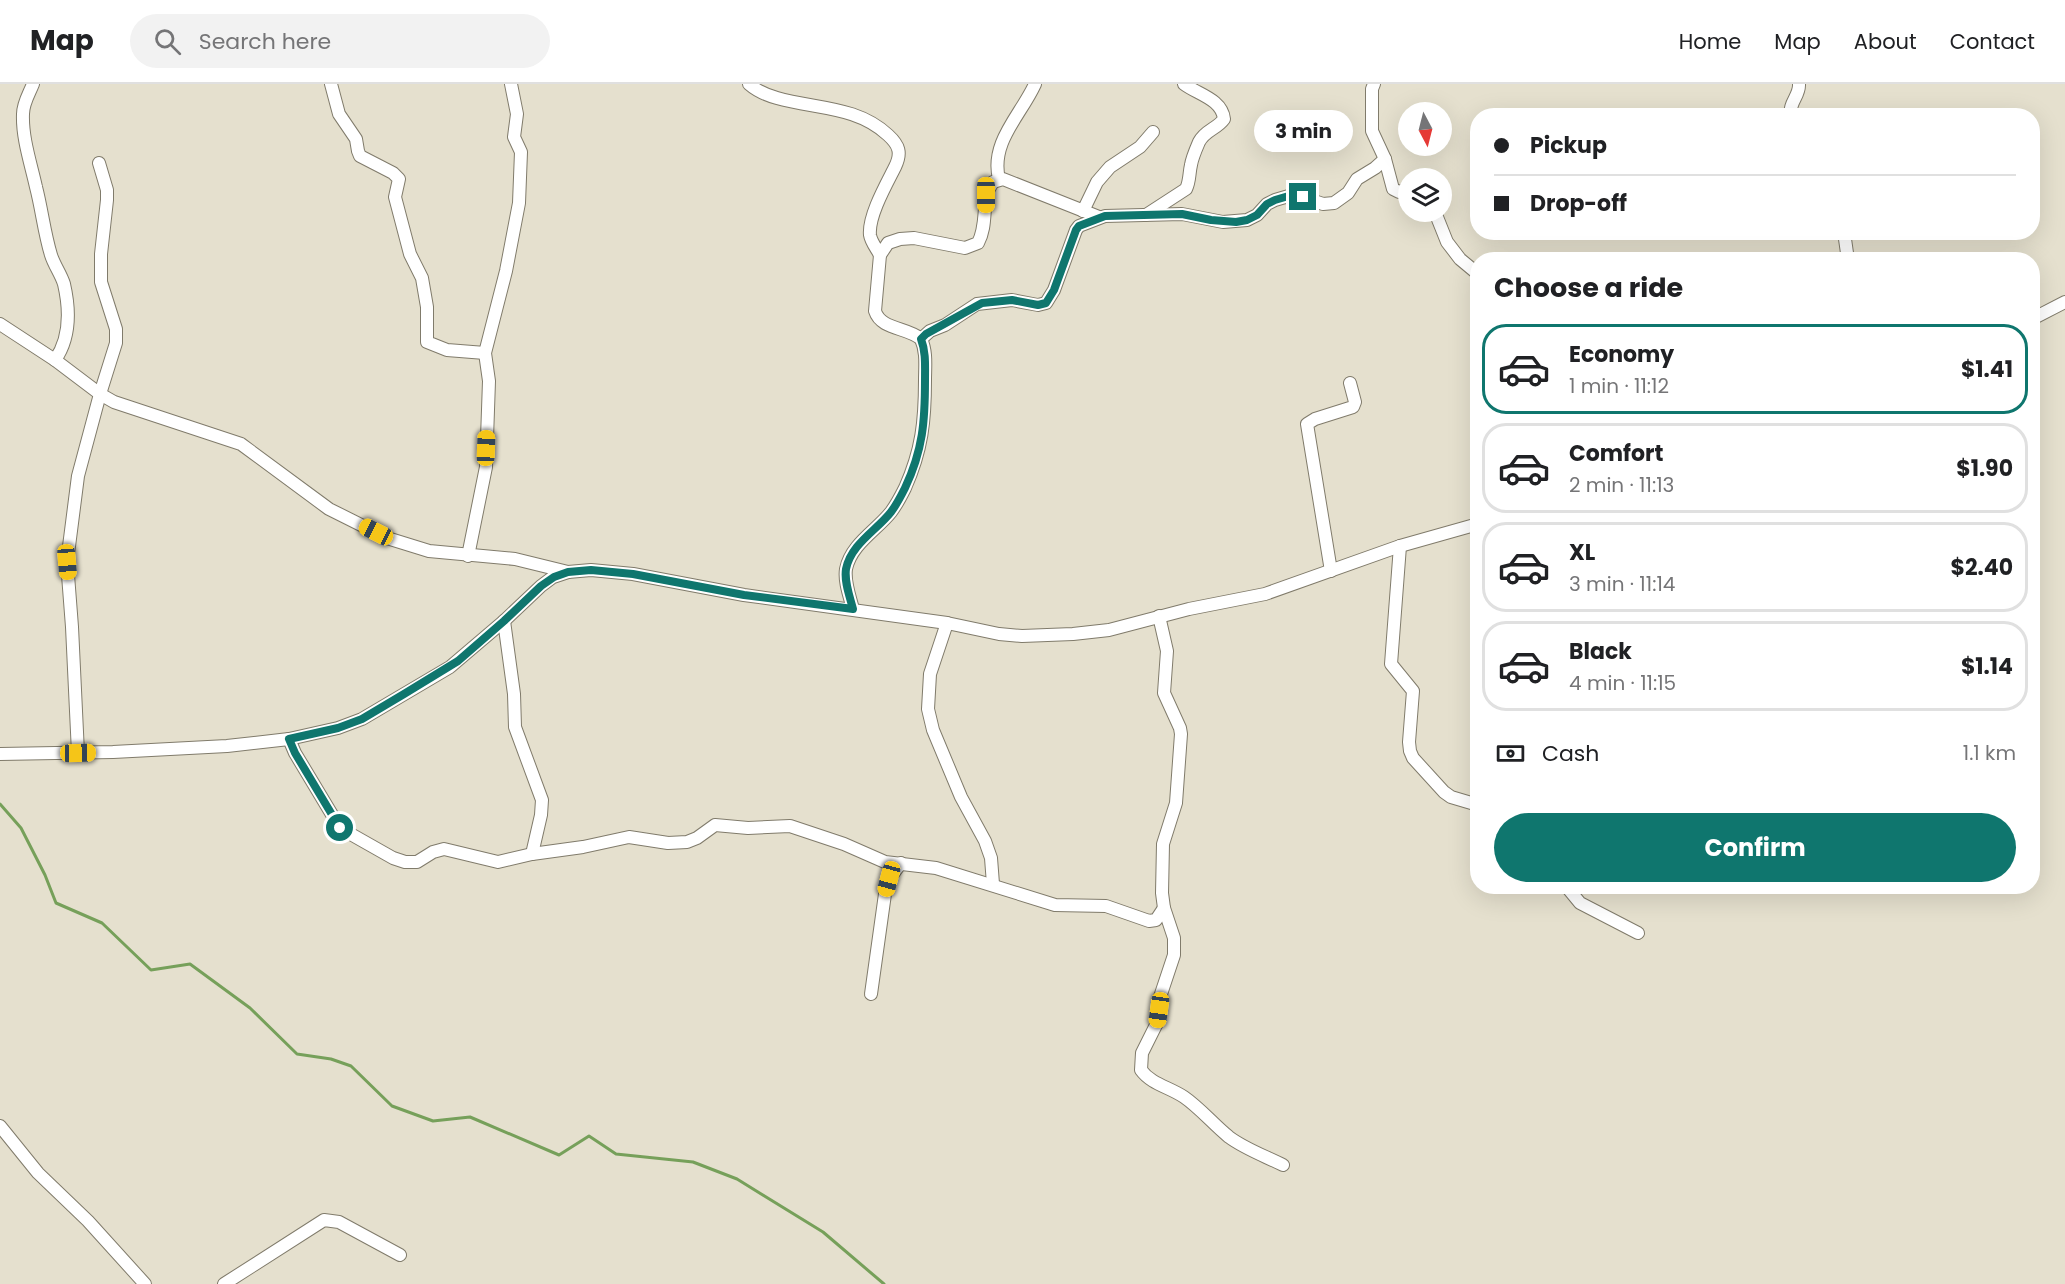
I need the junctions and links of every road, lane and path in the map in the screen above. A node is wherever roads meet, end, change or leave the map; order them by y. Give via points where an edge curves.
1 (33, 84) edge
2 (331, 84) edge
3 (511, 84) edge
4 (749, 84) edge
5 (1035, 84) edge
6 (1184, 84) edge
7 (1374, 84) edge
8 (1799, 84) edge
9 (1790, 108) edge
10 (1153, 132) dead end
11 (1385, 159) junction
12 (99, 163) dead end
13 (999, 179) junction
14 (1398, 192) edge
15 (1083, 211) junction
16 (1146, 215) junction
17 (1099, 217) junction
18 (1439, 222) edge
19 (880, 255) junction
20 (1470, 268) edge
21 (2065, 302) edge
22 (2040, 315) edge
23 (0, 324) edge
24 (921, 339) junction
25 (485, 353) junction
26 (56, 360) junction
27 (1350, 383) dead end
28 (100, 394) junction
29 (1470, 527) edge
30 (1400, 546) junction
31 (468, 556) junction
32 (1331, 571) junction
33 (568, 572) junction
34 (853, 609) junction
35 (1159, 616) junction
36 (504, 621) junction
37 (947, 623) junction
38 (289, 739) junction
39 (78, 753) junction
40 (0, 754) edge
41 (1470, 803) edge
42 (532, 854) junction
43 (901, 863) junction
44 (993, 885) junction
45 (1573, 894) edge
46 (1164, 908) junction
47 (1638, 933) dead end
48 (871, 994) dead end
49 (0, 1126) edge
50 (1283, 1165) dead end
51 (400, 1255) dead end
52 (145, 1284) edge
53 (224, 1284) edge

1 - 26 street via 25,102 23,123 44,227 64,285 68,315 66,340
2 - 25 street via 339,114 356,139 360,156 399,179 396,203 410,255 422,278 427,342 447,350
3 - 25 street via 517,114 514,135 521,152 519,203
4 - 19 street via 779,99 835,108 867,120 898,144 898,160 871,225 870,238
5 - 13 street via 1007,129 997,158
6 - 16 street via 1207,96 1224,119 1199,142 1186,189
7 - 11 street via 1372,131
8 - 9 street
10 - 15 street via 1140,147 1110,167 1097,182
11 - 14 street via 1393,189
11 - 16 street via 1357,179 1348,193 1334,203 1319,203 1298,195 1285,197 1267,204 1257,215 1236,222 1182,214
12 - 28 street via 107,190 101,282 116,329 116,343
13 - 15 street
13 - 19 street via 986,195 986,218 978,243 965,248 924,239 900,239 888,243
15 - 17 street
16 - 17 street
17 - 24 street via 1076,230 1046,303 1012,300 977,304
18 - 20 street via 1447,242
19 - 24 street via 877,317 884,324
21 - 22 street
23 - 26 street
24 - 34 street via 925,353 922,441 895,507 848,562 846,578
25 - 31 street via 489,381 486,467
26 - 28 street
27 - 32 street via 1353,407 1307,424
28 - 31 street via 241,444 329,509 387,538 429,551
28 - 39 street via 78,476 67,562
29 - 30 street
30 - 32 street
30 - 41 street via 1391,664 1413,691 1410,751 1443,792
31 - 33 street via 515,559
32 - 35 street via 1265,594
33 - 34 street via 633,574 744,595
33 - 36 street via 541,586
34 - 37 street
35 - 37 street via 1109,630 1073,634 1010,635
35 - 46 street via 1167,651 1164,693 1181,734 1176,803 1163,844
36 - 38 street via 450,667 362,719
36 - 42 street via 515,727 542,800
37 - 44 street via 930,674 928,709 961,798 985,841
38 - 39 street
38 - 42 street via 340,828 393,858 417,862 444,849 492,862
39 - 40 street
42 - 43 street via 629,837 687,842 719,825 782,825 844,844 885,862
43 - 44 street via 936,868
43 - 48 street via 889,879 885,894
44 - 46 street via 1055,905 1106,906 1149,921 1156,920
45 - 47 street via 1580,903
46 - 50 street via 1174,938 1174,955 1160,998 1157,1023 1142,1053 1141,1070 1154,1082 1187,1099 1228,1136
49 - 52 street via 38,1173
51 - 53 street via 339,1222 324,1220

